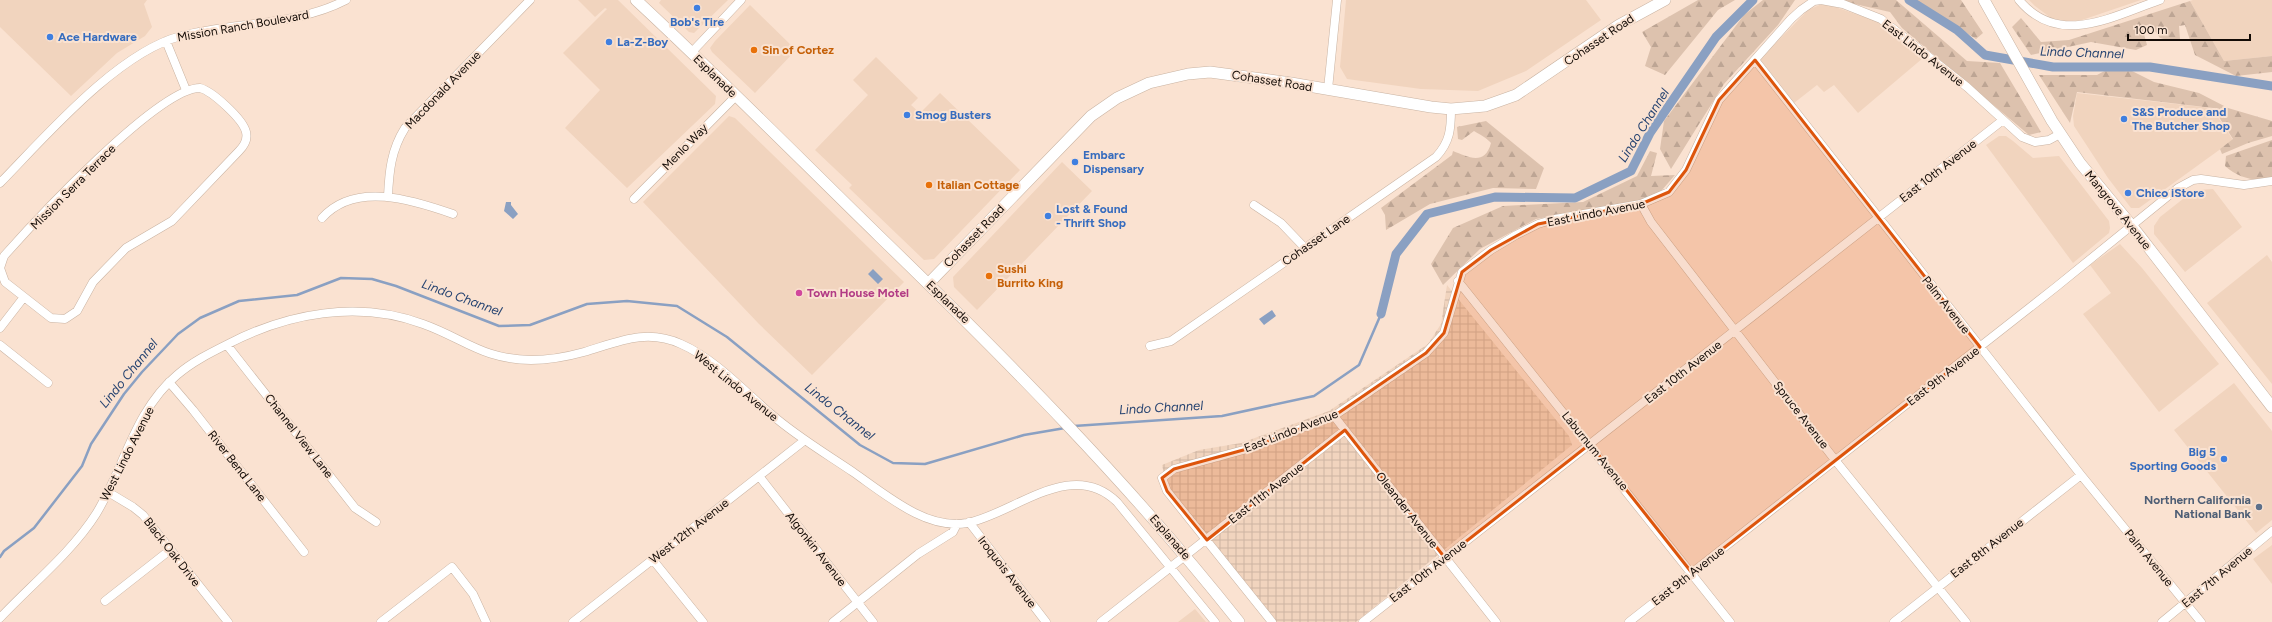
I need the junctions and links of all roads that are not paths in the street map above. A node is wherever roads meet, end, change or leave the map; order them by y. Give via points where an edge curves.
1 (346, 0) edge
2 (530, 0) edge
3 (636, 0) edge
4 (741, 0) edge
5 (1337, 0) edge
6 (1665, 0) edge
7 (1984, 0) edge
8 (2019, 0) edge
9 (2160, 0) edge
10 (166, 41) junction
11 (691, 53) junction
12 (1755, 60) junction
13 (1328, 89) junction
14 (186, 90) junction
15 (736, 96) junction
16 (1451, 109) junction
17 (2003, 120) junction
18 (2060, 134) junction
19 (2272, 181) edge
20 (0, 183) edge
21 (388, 197) junction
22 (634, 199) dead end
23 (1641, 204) junction
24 (1254, 205) dead end
25 (453, 214) dead end
26 (322, 218) dead end
27 (1878, 218) junction
28 (2132, 226) junction
29 (1304, 247) junction
30 (1458, 282) junction
31 (929, 283) junction
32 (24, 297) junction
33 (0, 328) edge
34 (1736, 331) junction
35 (0, 345) edge
36 (227, 345) junction
37 (1150, 346) dead end
38 (1980, 347) junction
39 (169, 382) junction
40 (48, 383) dead end
41 (2272, 407) edge
42 (1334, 416) junction
43 (1345, 430) junction
44 (805, 440) junction
45 (1590, 444) junction
46 (1835, 460) junction
47 (2081, 475) junction
48 (759, 476) junction
49 (108, 492) junction
50 (376, 522) dead end
51 (969, 522) junction
52 (958, 524) junction
53 (2272, 531) edge
54 (1207, 540) junction
55 (170, 550) junction
56 (304, 552) dead end
57 (1187, 556) junction
58 (1445, 558) junction
59 (653, 560) junction
60 (1171, 568) junction
61 (1692, 573) junction
62 (1937, 588) junction
63 (105, 601) dead end
64 (858, 603) junction
65 (2186, 603) junction
66 (0, 618) edge
67 (228, 622) edge
68 (381, 622) edge
69 (486, 622) edge
70 (573, 622) edge
71 (703, 622) edge
72 (833, 622) edge
73 (873, 622) edge
74 (1046, 622) edge
75 (1101, 622) edge
76 (1214, 622) edge
77 (1239, 622) edge
78 (1272, 622) edge
79 (1363, 622) edge
80 (1496, 622) edge
81 (1629, 622) edge
82 (1730, 622) edge
83 (1894, 622) edge
84 (1966, 622) edge
85 (2162, 622) edge
86 (2201, 622) edge

1 - 10 street, Mission Ranch Boulevard via 310,14 192,33
2 - 21 street, Macdonald Avenue via 405,128 396,143 391,160
3 - 11 main road, Esplanade
4 - 11 street
5 - 13 street
6 - 16 main road, Cohasset Road via 1619,25 1516,95 1485,106
7 - 18 main road, Mangrove Avenue
8 - 9 street via 2042,19 2063,26 2096,22
10 - 14 street
10 - 20 street, Mission Ranch Boulevard via 139,54 115,72 53,128
11 - 15 main road, Esplanade
12 - 17 street, East Lindo Avenue via 1809,4 1821,0 1843,4 1890,26 1967,87
12 - 23 street, East Lindo Avenue via 1719,100 1676,186 1661,198
12 - 27 street, Palm Avenue
13 - 16 main road, Cohasset Road
13 - 31 main road, Cohasset Road via 1210,72 1167,78 1133,90 1091,116
14 - 32 street, Mission Serra Terrace via 153,110 90,166 4,256 0,268 3,279
14 - 32 street, Mission Serra Terrace via 200,88 208,91 234,114 246,130 243,147 172,221 122,252 93,282 77,311 70,318 51,318
15 - 22 street, Menlo Way
15 - 31 main road, Esplanade
16 - 29 street, Cohasset Lane via 1449,140 1436,157
17 - 18 street, East Lindo Avenue via 2022,137 2035,142 2049,140
17 - 27 street, East 10th Avenue
18 - 28 main road, Mangrove Avenue via 2097,185
19 - 28 street, East 9th Avenue via 2244,185 2209,179 2193,180 2178,188
21 - 25 street via 421,203
21 - 26 street via 344,202 332,208
23 - 30 street, East Lindo Avenue via 1538,224 1504,242 1470,265 1462,272
23 - 34 street, Spruce Avenue via 1651,222
24 - 29 street via 1282,223
27 - 34 street, East 10th Avenue
27 - 38 street, Palm Avenue
28 - 38 street, East 9th Avenue
28 - 41 main road, Mangrove Avenue
29 - 37 street, Cohasset Lane via 1171,341
30 - 42 street, East Lindo Avenue via 1444,332 1426,353
30 - 45 street, Laburnum Avenue
31 - 57 main road, Esplanade via 985,338
32 - 33 street
34 - 45 street, East 10th Avenue
34 - 46 street, Spruce Avenue
35 - 40 street
36 - 39 street, West Lindo Avenue via 192,364
36 - 44 street, West Lindo Avenue via 264,327 289,319 315,314 358,312 385,314 414,321 481,352 518,359 564,357 627,338 657,336 678,342 702,355
36 - 50 street, Channel View Lane via 355,508
38 - 46 street, East 9th Avenue
38 - 47 street, Palm Avenue
39 - 49 street, West Lindo Avenue via 144,415
39 - 56 street, River Bend Lane
42 - 43 street, Oleander Avenue
42 - 54 street, East Lindo Avenue via 1247,449 1174,469 1162,478 1168,491
43 - 54 street, East 11th Avenue
43 - 58 street, Oleander Avenue
44 - 48 street, West 12th Avenue
44 - 52 street, West Lindo Avenue via 909,510 934,520
45 - 58 street, East 10th Avenue
45 - 61 street, Laburnum Avenue
46 - 61 street, East 9th Avenue
46 - 62 street, Spruce Avenue
47 - 62 street, East 8th Avenue
47 - 65 street, Palm Avenue
48 - 59 street, West 12th Avenue
48 - 64 street, Algonkin Avenue
49 - 55 street, Black Oak Drive via 133,506 143,515
49 - 66 street, West Lindo Avenue via 78,537
51 - 52 street, West Lindo Avenue
51 - 60 street, West Lindo Avenue via 1051,490 1074,485 1094,486 1106,492 1116,502
51 - 74 street, Iroquois Avenue
52 - 64 street via 953,532 918,554
53 - 65 street, East 7th Avenue
54 - 57 street, East 11th Avenue
54 - 78 street
55 - 63 street
55 - 67 street, Black Oak Drive
57 - 60 street, East 11th Avenue
57 - 77 main road, Esplanade
58 - 79 street, East 10th Avenue
58 - 80 street, Oleander Avenue
59 - 70 street, West 12th Avenue
59 - 71 street
60 - 75 street, East 11th Avenue
60 - 76 street, West Lindo Avenue
61 - 81 street, East 9th Avenue
61 - 82 street, Laburnum Avenue
62 - 83 street, East 8th Avenue
62 - 84 street, Spruce Avenue
64 - 72 street
64 - 73 street, Algonkin Avenue
65 - 85 street, East 7th Avenue
65 - 86 street, Palm Avenue
68 - 69 street via 452,567 473,594

